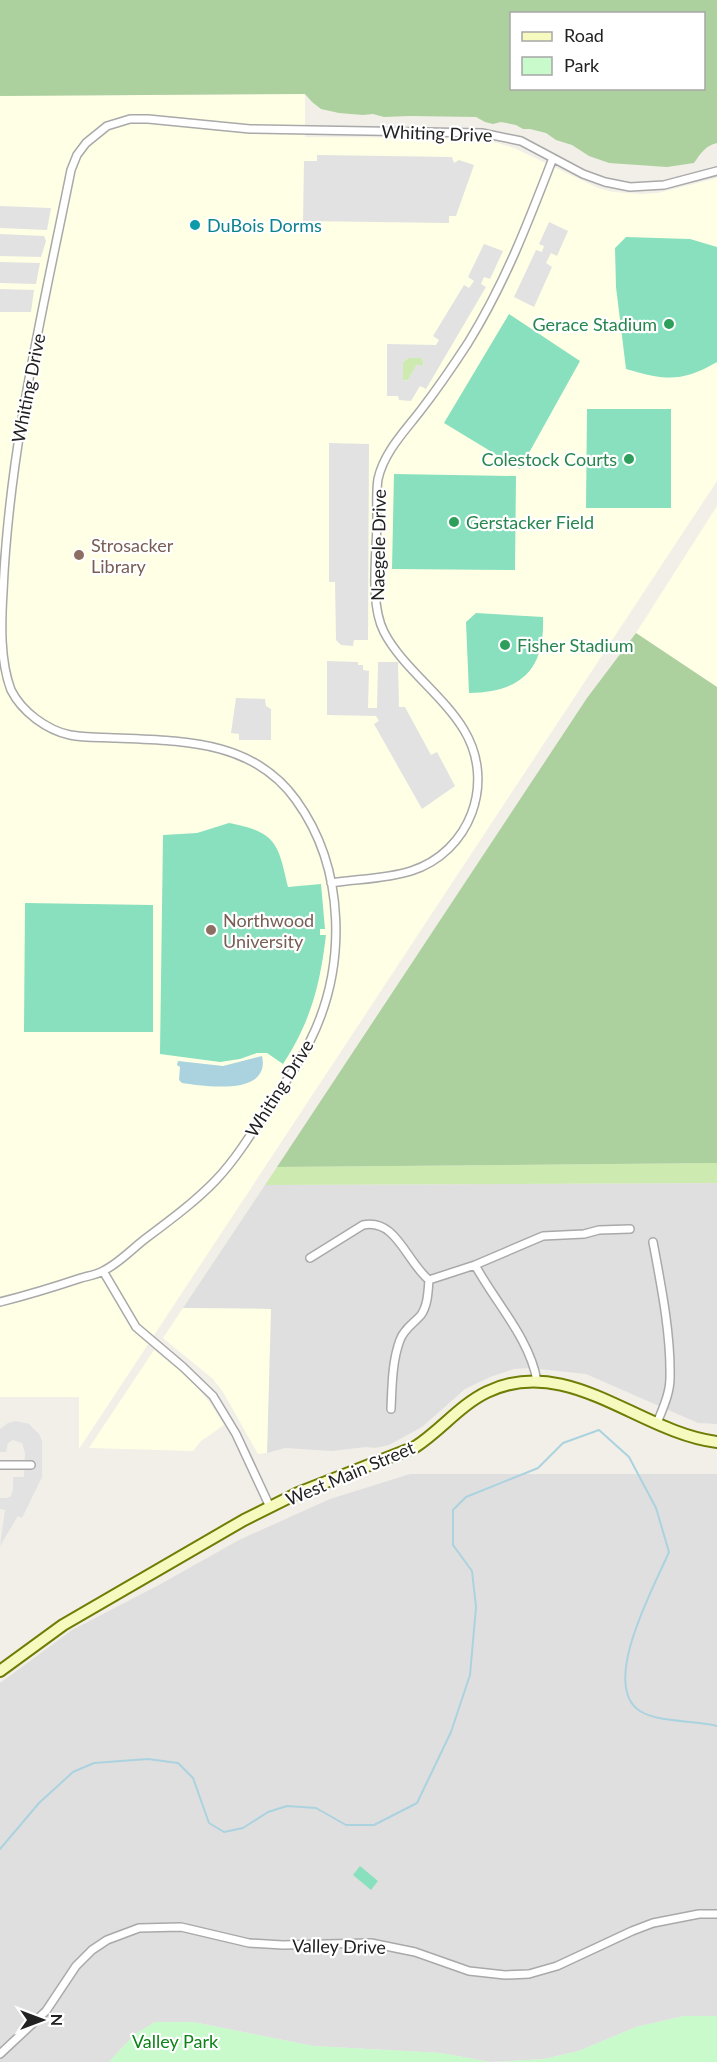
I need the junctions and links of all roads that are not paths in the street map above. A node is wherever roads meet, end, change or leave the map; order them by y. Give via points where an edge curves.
1 (553, 158) junction
2 (717, 171) edge
3 (331, 883) junction
4 (630, 1229) dead end
5 (653, 1242) dead end
6 (310, 1258) dead end
7 (475, 1265) junction
8 (103, 1271) junction
9 (429, 1280) junction
10 (0, 1302) edge
11 (537, 1381) junction
12 (391, 1409) dead end
13 (657, 1423) junction
14 (717, 1442) edge
15 (0, 1465) edge
16 (32, 1465) dead end
17 (270, 1507) junction
18 (0, 1671) edge
19 (717, 1914) edge
20 (0, 2054) edge

1 - 2 street, Whiting Drive via 594,178 630,186 664,185
1 - 3 street, Naegele Drive via 525,234 500,285 469,342 387,457 378,480 377,610 396,649 466,732 477,775 472,814 459,839 428,863 396,874
1 - 3 street, Whiting Drive via 521,141 482,133 250,129 130,119 96,134 77,155 71,170 11,480 1,624 4,673 11,691 46,726 68,734 210,746 237,754 266,770 280,780 304,812 321,846
3 - 8 street, Whiting Drive via 336,927 333,972 320,1020 295,1067 213,1184
4 - 7 street via 543,1236
5 - 13 street via 664,1298 670,1379
6 - 9 street via 363,1225 374,1223 390,1231
7 - 9 street
7 - 11 street via 532,1359
8 - 10 street, Whiting Drive
8 - 17 street via 136,1327 213,1396
9 - 12 street via 422,1314 407,1327 400,1341
11 - 13 street, West Main Street via 570,1386
11 - 17 street, West Main Street via 487,1392 415,1447
13 - 14 street, West Main Street via 686,1436
15 - 16 street
17 - 18 street, West Main Street via 63,1626
19 - 20 street, Valley Drive via 653,1923 557,1966 529,1974 505,1975 469,1971 388,1945 249,1943 181,1927 139,1928 92,1950 76,1966 46,2011

